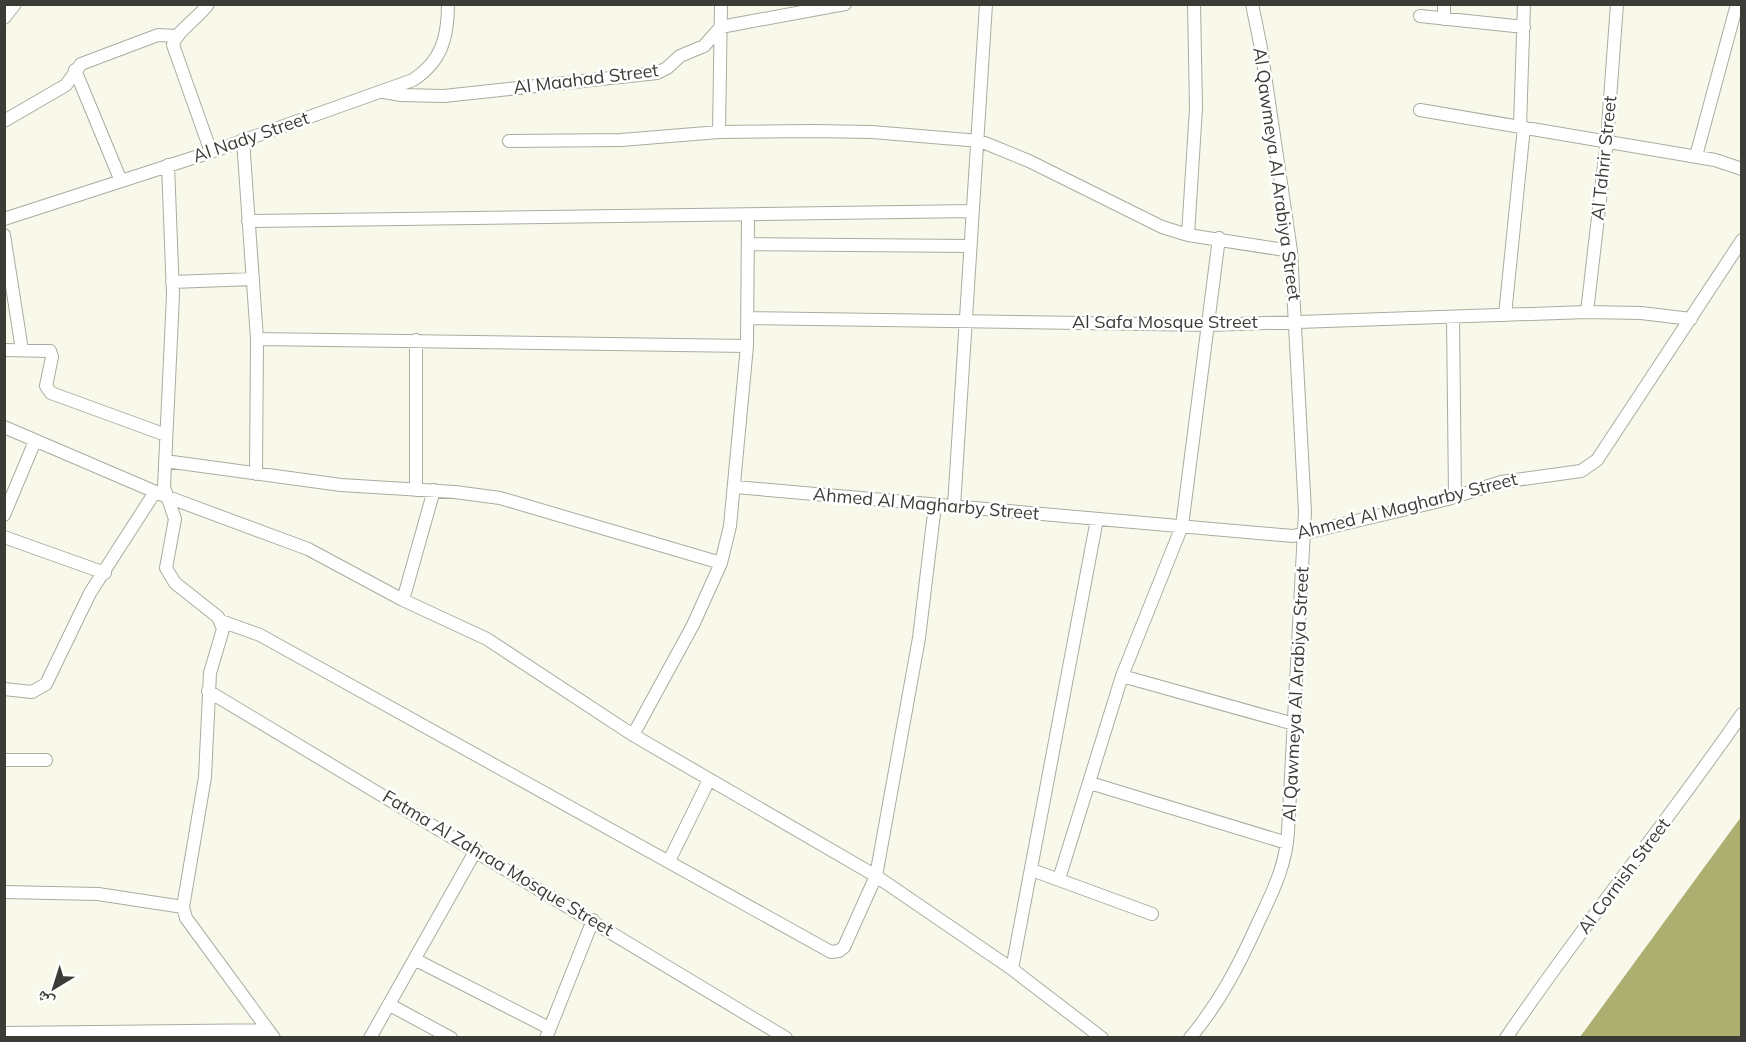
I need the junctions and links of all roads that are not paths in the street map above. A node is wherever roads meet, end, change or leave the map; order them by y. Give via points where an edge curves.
1 (15, 4) edge
2 (208, 4) edge
3 (448, 4) edge
4 (721, 4) edge
5 (845, 4) edge
6 (986, 4) edge
7 (1194, 4) edge
8 (1252, 4) edge
9 (1444, 4) edge
10 (1524, 4) edge
11 (1617, 4) edge
12 (1737, 4) edge
13 (1420, 16) dead end
14 (4, 18) edge
15 (1444, 19) junction
16 (1524, 27) junction
17 (720, 28) junction
18 (177, 36) junction
19 (75, 70) junction
20 (383, 91) junction
21 (1420, 110) dead end
22 (4, 122) edge
23 (1522, 127) junction
24 (719, 132) junction
25 (243, 140) junction
26 (1607, 140) junction
27 (509, 141) dead end
28 (980, 141) junction
29 (210, 152) junction
30 (1696, 156) junction
31 (168, 165) junction
32 (1742, 169) edge
33 (121, 181) junction
34 (973, 212) junction
35 (748, 215) junction
36 (4, 219) edge
37 (248, 221) junction
38 (4, 235) edge
39 (1188, 235) junction
40 (1220, 238) junction
41 (1742, 240) edge
42 (748, 244) junction
43 (970, 246) junction
44 (1291, 251) junction
45 (253, 279) junction
46 (172, 282) junction
47 (1587, 312) junction
48 (1505, 315) junction
49 (1453, 317) junction
50 (748, 318) junction
51 (966, 320) junction
52 (1691, 320) junction
53 (1296, 321) junction
54 (1210, 325) junction
55 (257, 339) junction
56 (416, 340) junction
57 (747, 346) junction
58 (4, 350) edge
59 (22, 350) junction
60 (4, 427) edge
61 (166, 435) junction
62 (35, 441) junction
63 (165, 462) junction
64 (256, 474) junction
65 (735, 487) junction
66 (416, 490) junction
67 (434, 490) junction
68 (160, 494) junction
69 (1455, 497) junction
70 (935, 505) junction
71 (954, 506) junction
72 (4, 515) edge
73 (1097, 519) junction
74 (1182, 526) junction
75 (1304, 535) junction
76 (4, 537) edge
77 (722, 563) junction
78 (105, 573) junction
79 (403, 600) junction
80 (221, 621) junction
81 (1122, 676) junction
82 (4, 689) edge
83 (208, 691) junction
84 (1742, 714) edge
85 (1294, 724) junction
86 (633, 735) junction
87 (4, 760) edge
88 (46, 760) dead end
89 (709, 780) junction
90 (1090, 783) junction
91 (1287, 843) junction
92 (476, 850) junction
93 (669, 861) junction
94 (1032, 870) junction
95 (876, 876) junction
96 (1059, 879) junction
97 (4, 892) edge
98 (183, 907) junction
99 (1152, 914) dead end
100 (593, 920) junction
101 (416, 960) junction
102 (1012, 969) junction
103 (390, 1005) junction
104 (4, 1033) edge
105 (548, 1033) edge
106 (271, 1034) edge
107 (370, 1038) edge
108 (451, 1038) edge
109 (786, 1038) edge
110 (1102, 1038) edge
111 (1190, 1038) edge
112 (1506, 1038) edge

1 - 14 street
2 - 18 street
3 - 20 street, Al Nady Street via 446,38 432,65 413,80
4 - 17 street
5 - 17 street, Al Maahad Street
6 - 28 street
7 - 39 street via 1196,108
8 - 44 street, Al Qawmeya Al Arabiya Street
9 - 15 street
10 - 16 street
11 - 26 street, Al Tahrir Street
12 - 30 street
13 - 15 street
15 - 16 street
16 - 23 street
17 - 20 street, Al Maahad Street via 704,46 680,56 657,73 444,96
17 - 24 street
18 - 19 street via 158,35 81,64
18 - 29 street via 174,50
19 - 22 street via 61,89
19 - 33 street
20 - 25 street, Al Nady Street
21 - 23 street
23 - 26 street
23 - 48 street
24 - 27 street via 621,140
24 - 28 street via 872,132
25 - 29 street, Al Nady Street
25 - 37 street
26 - 30 street
26 - 47 street, Al Tahrir Street
28 - 34 street
28 - 39 street via 1162,227
29 - 31 street, Al Nady Street
30 - 32 street
31 - 33 street, Al Nady Street
31 - 46 street
33 - 36 street, Al Nady Street
34 - 35 street
34 - 43 street
35 - 37 street
35 - 42 street
37 - 45 street
38 - 59 street
39 - 40 street
40 - 44 street
40 - 54 street
41 - 52 street, Ahmed Al Magharby Street
42 - 43 street
42 - 50 street
43 - 51 street
44 - 53 street, Al Qawmeya Al Arabiya Street
45 - 46 street
45 - 55 street
46 - 61 street
47 - 48 street, Al Safa Mosque Street
47 - 52 street, Al Safa Mosque Street via 1641,313
48 - 49 street, Al Safa Mosque Street
49 - 53 street, Al Safa Mosque Street
49 - 69 street
50 - 51 street, Al Safa Mosque Street
50 - 57 street
51 - 54 street, Al Safa Mosque Street
51 - 71 street
52 - 69 street, Ahmed Al Magharby Street via 1593,464 1581,471 1501,482
53 - 54 street, Al Safa Mosque Street
53 - 75 street, Al Qawmeya Al Arabiya Street
54 - 74 street
55 - 56 street
55 - 64 street
56 - 57 street
56 - 66 street
57 - 65 street
58 - 59 street
59 - 61 street via 52,353 46,386 51,393
60 - 62 street
61 - 63 street
62 - 68 street
62 - 72 street
63 - 64 street
63 - 68 street
64 - 66 street
65 - 70 street, Ahmed Al Magharby Street
65 - 77 street
66 - 67 street
67 - 77 street via 520,502
67 - 79 street
68 - 78 street
68 - 79 street via 308,549
68 - 80 street via 175,519 166,562 168,573
69 - 75 street, Ahmed Al Magharby Street
70 - 71 street, Ahmed Al Magharby Street
70 - 95 street via 919,638
71 - 73 street, Ahmed Al Magharby Street
73 - 74 street, Ahmed Al Magharby Street
73 - 94 street
74 - 75 street, Ahmed Al Magharby Street
74 - 81 street
75 - 85 street, Al Qawmeya Al Arabiya Street
76 - 78 street
77 - 86 street
78 - 82 street via 85,603 46,684 32,692
79 - 86 street via 487,639
80 - 83 street via 223,629
80 - 93 street via 260,635
81 - 85 street
81 - 90 street
83 - 92 street, Fatma Al Zahraa Mosque Street
83 - 98 street via 205,777
84 - 112 street, Al Cornish Street
85 - 91 street, Al Qawmeya Al Arabiya Street
86 - 89 street
87 - 88 street
89 - 93 street
89 - 95 street
90 - 91 street
90 - 96 street
91 - 111 street, Al Qawmeya Al Arabiya Street via 1278,882 1233,980
92 - 100 street, Fatma Al Zahraa Mosque Street
92 - 101 street
93 - 95 street via 831,952 844,946
94 - 96 street
94 - 102 street
95 - 102 street
96 - 99 street
97 - 98 street via 98,894
98 - 106 street via 186,918
100 - 105 street
100 - 109 street, Fatma Al Zahraa Mosque Street
101 - 103 street
101 - 105 street
102 - 110 street
103 - 107 street
103 - 108 street
104 - 106 street

